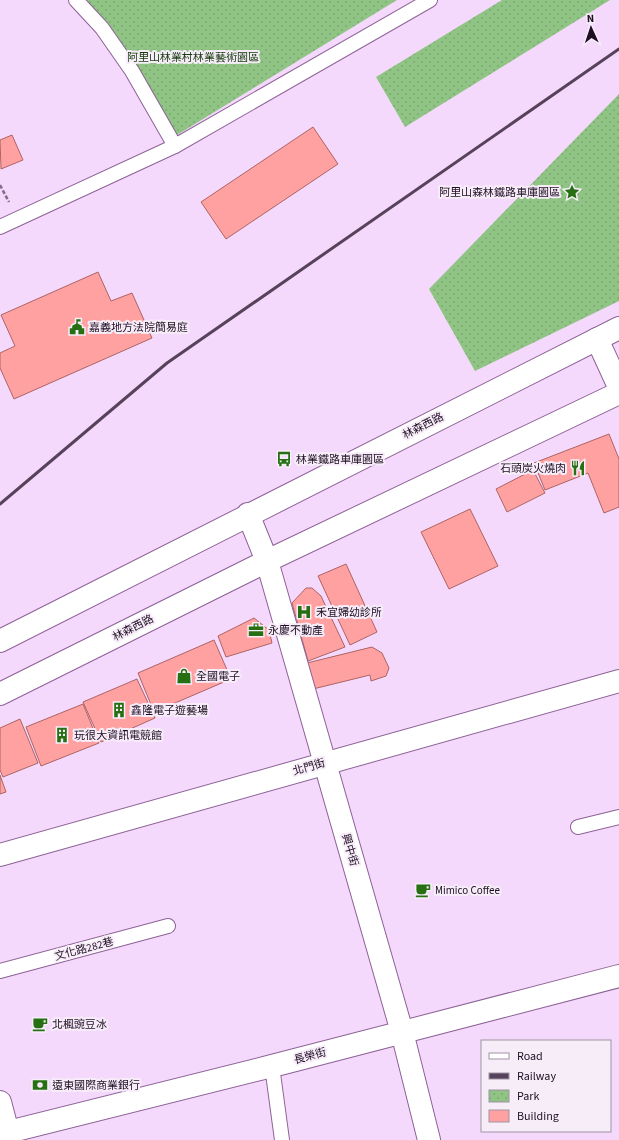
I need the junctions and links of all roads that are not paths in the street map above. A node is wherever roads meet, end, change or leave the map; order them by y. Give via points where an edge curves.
1 (76, 0) edge
2 (430, 0) edge
3 (174, 146) junction
4 (0, 227) edge
5 (619, 328) edge
6 (598, 338) junction
7 (619, 387) edge
8 (619, 393) edge
9 (248, 514) junction
10 (267, 561) junction
11 (0, 641) edge
12 (619, 681) edge
13 (0, 694) edge
14 (325, 762) junction
15 (619, 817) edge
16 (578, 827) dead end
17 (0, 855) edge
18 (168, 926) dead end
19 (0, 972) edge
20 (619, 976) edge
21 (402, 1032) junction
22 (272, 1066) junction
23 (0, 1102) edge
24 (6, 1135) edge
25 (282, 1140) edge
26 (429, 1140) edge

1 - 3 lane via 102,28 128,65
2 - 3 lane
3 - 4 lane
5 - 6 street, 林森西路
6 - 7 street
6 - 9 street, 林森西路
8 - 10 street, 林森西路
9 - 10 street
9 - 11 street, 林森西路
10 - 13 street, 林森西路
10 - 14 street, 興中街
12 - 14 street, 北門街
14 - 17 street, 北門街
14 - 21 street, 興中街
15 - 16 lane
18 - 19 lane, 文化路282巷
20 - 21 street, 長榮街
21 - 22 street, 長榮街
21 - 26 street, 興中街
22 - 24 street, 長榮街
22 - 25 lane
23 - 24 street

